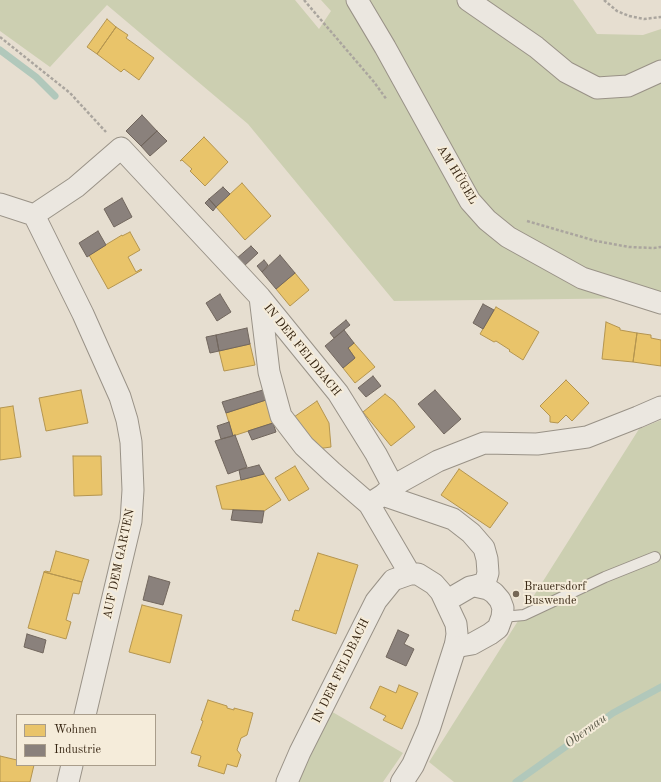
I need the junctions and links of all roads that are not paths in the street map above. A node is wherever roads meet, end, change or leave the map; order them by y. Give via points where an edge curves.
1 (357, 0) edge
2 (468, 0) edge
3 (661, 71) edge
4 (0, 204) edge
5 (34, 216) junction
6 (260, 297) junction
7 (661, 303) edge
8 (661, 407) edge
9 (381, 495) junction
10 (655, 557) dead end
11 (410, 574) junction
12 (475, 586) junction
13 (446, 601) junction
14 (502, 617) junction
15 (455, 647) junction
16 (85, 714) edge
17 (72, 766) edge
18 (68, 782) edge
19 (287, 782) edge
20 (402, 782) edge

1 - 7 street, AM HÜGEL via 470,200 487,220 513,240 582,278
2 - 3 street via 536,47 566,72 597,88 628,86
4 - 5 street
5 - 6 street, IN DER FELDBACH via 76,187 121,148
5 - 16 street, AUF DEM GARTEN via 83,314 120,397 127,420 131,449 134,490 131,521
6 - 9 street, IN DER FELDBACH via 338,393 376,454
6 - 9 street, IN DER FELDBACH via 269,372 281,416 304,446 332,472
8 - 9 street via 587,437 537,444 484,443 438,461
9 - 11 street, IN DER FELDBACH
9 - 12 street, IN DER FELDBACH via 453,519 471,533 484,548 487,559 488,573 485,583
10 - 14 lane via 524,615
11 - 13 street via 418,574 434,584
11 - 19 street, IN DER FELDBACH via 393,580 376,601
12 - 13 street
12 - 14 street via 494,593 501,604
13 - 15 street via 456,624
14 - 15 street via 498,628 490,634 472,644
15 - 20 street via 429,728 413,765
17 - 18 street

